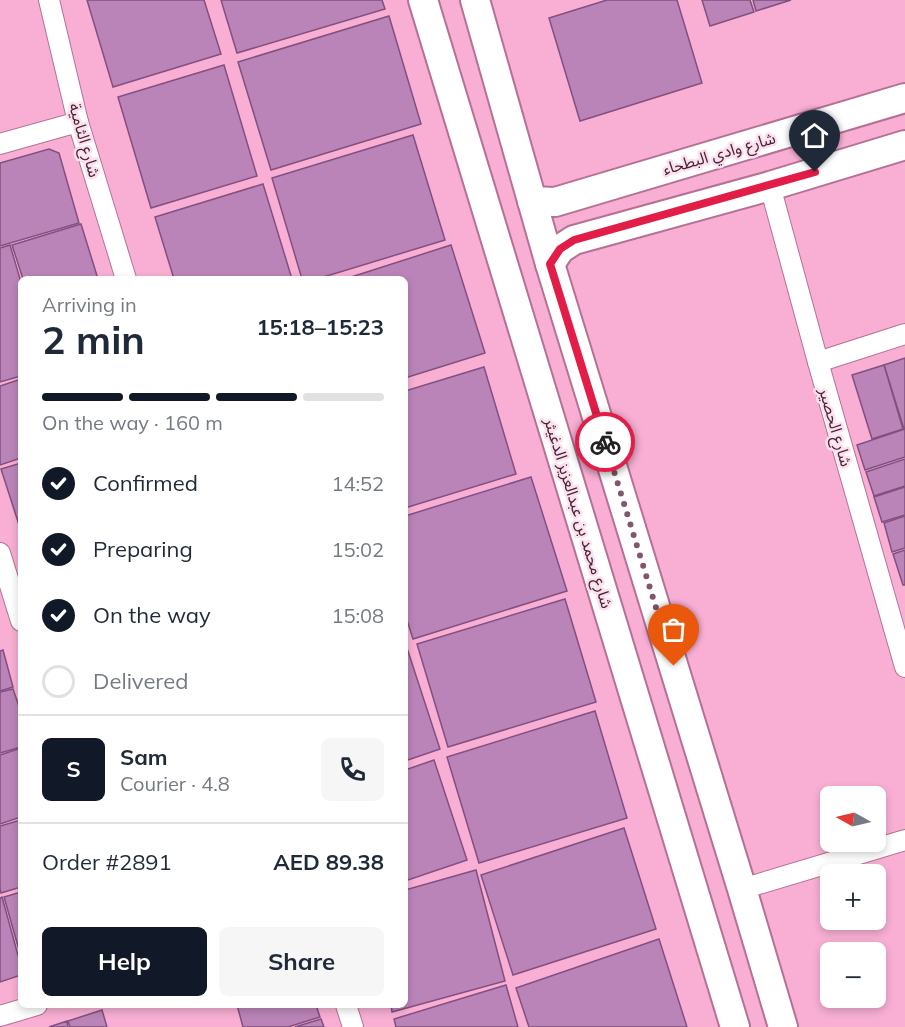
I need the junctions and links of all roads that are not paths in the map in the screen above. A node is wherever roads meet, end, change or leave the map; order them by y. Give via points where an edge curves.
1 (50, 0) edge
2 (423, 0) edge
3 (475, 0) edge
4 (905, 98) edge
5 (78, 122) junction
6 (0, 144) edge
7 (905, 145) edge
8 (770, 186) junction
9 (532, 201) junction
10 (550, 264) junction
11 (125, 276) edge
12 (905, 334) edge
13 (818, 362) junction
14 (591, 398) junction
15 (548, 409) junction
16 (0, 552) edge
17 (18, 611) edge
18 (905, 667) edge
19 (905, 840) edge
20 (742, 890) junction
21 (27, 1008) edge
22 (347, 1008) edge
23 (0, 1016) edge
24 (353, 1027) edge
25 (735, 1027) edge
26 (783, 1027) edge

1 - 5 street, شارع الثامية
2 - 15 street, شارع محمد بن عبدالعزيز الدغيثر
3 - 9 street
4 - 9 street, شارع وادي البطحاء via 555,201
5 - 6 street
5 - 11 street, شارع الثامية
7 - 8 street
8 - 10 street via 574,240 560,249
8 - 13 street, شارع الحصير
9 - 10 street
10 - 14 street
12 - 13 street
13 - 18 street, شارع الحصير
14 - 15 street
14 - 20 street
15 - 25 street, شارع محمد بن عبدالعزيز الدغيثر
16 - 17 street
19 - 20 street
20 - 26 street
21 - 23 street
22 - 24 street

